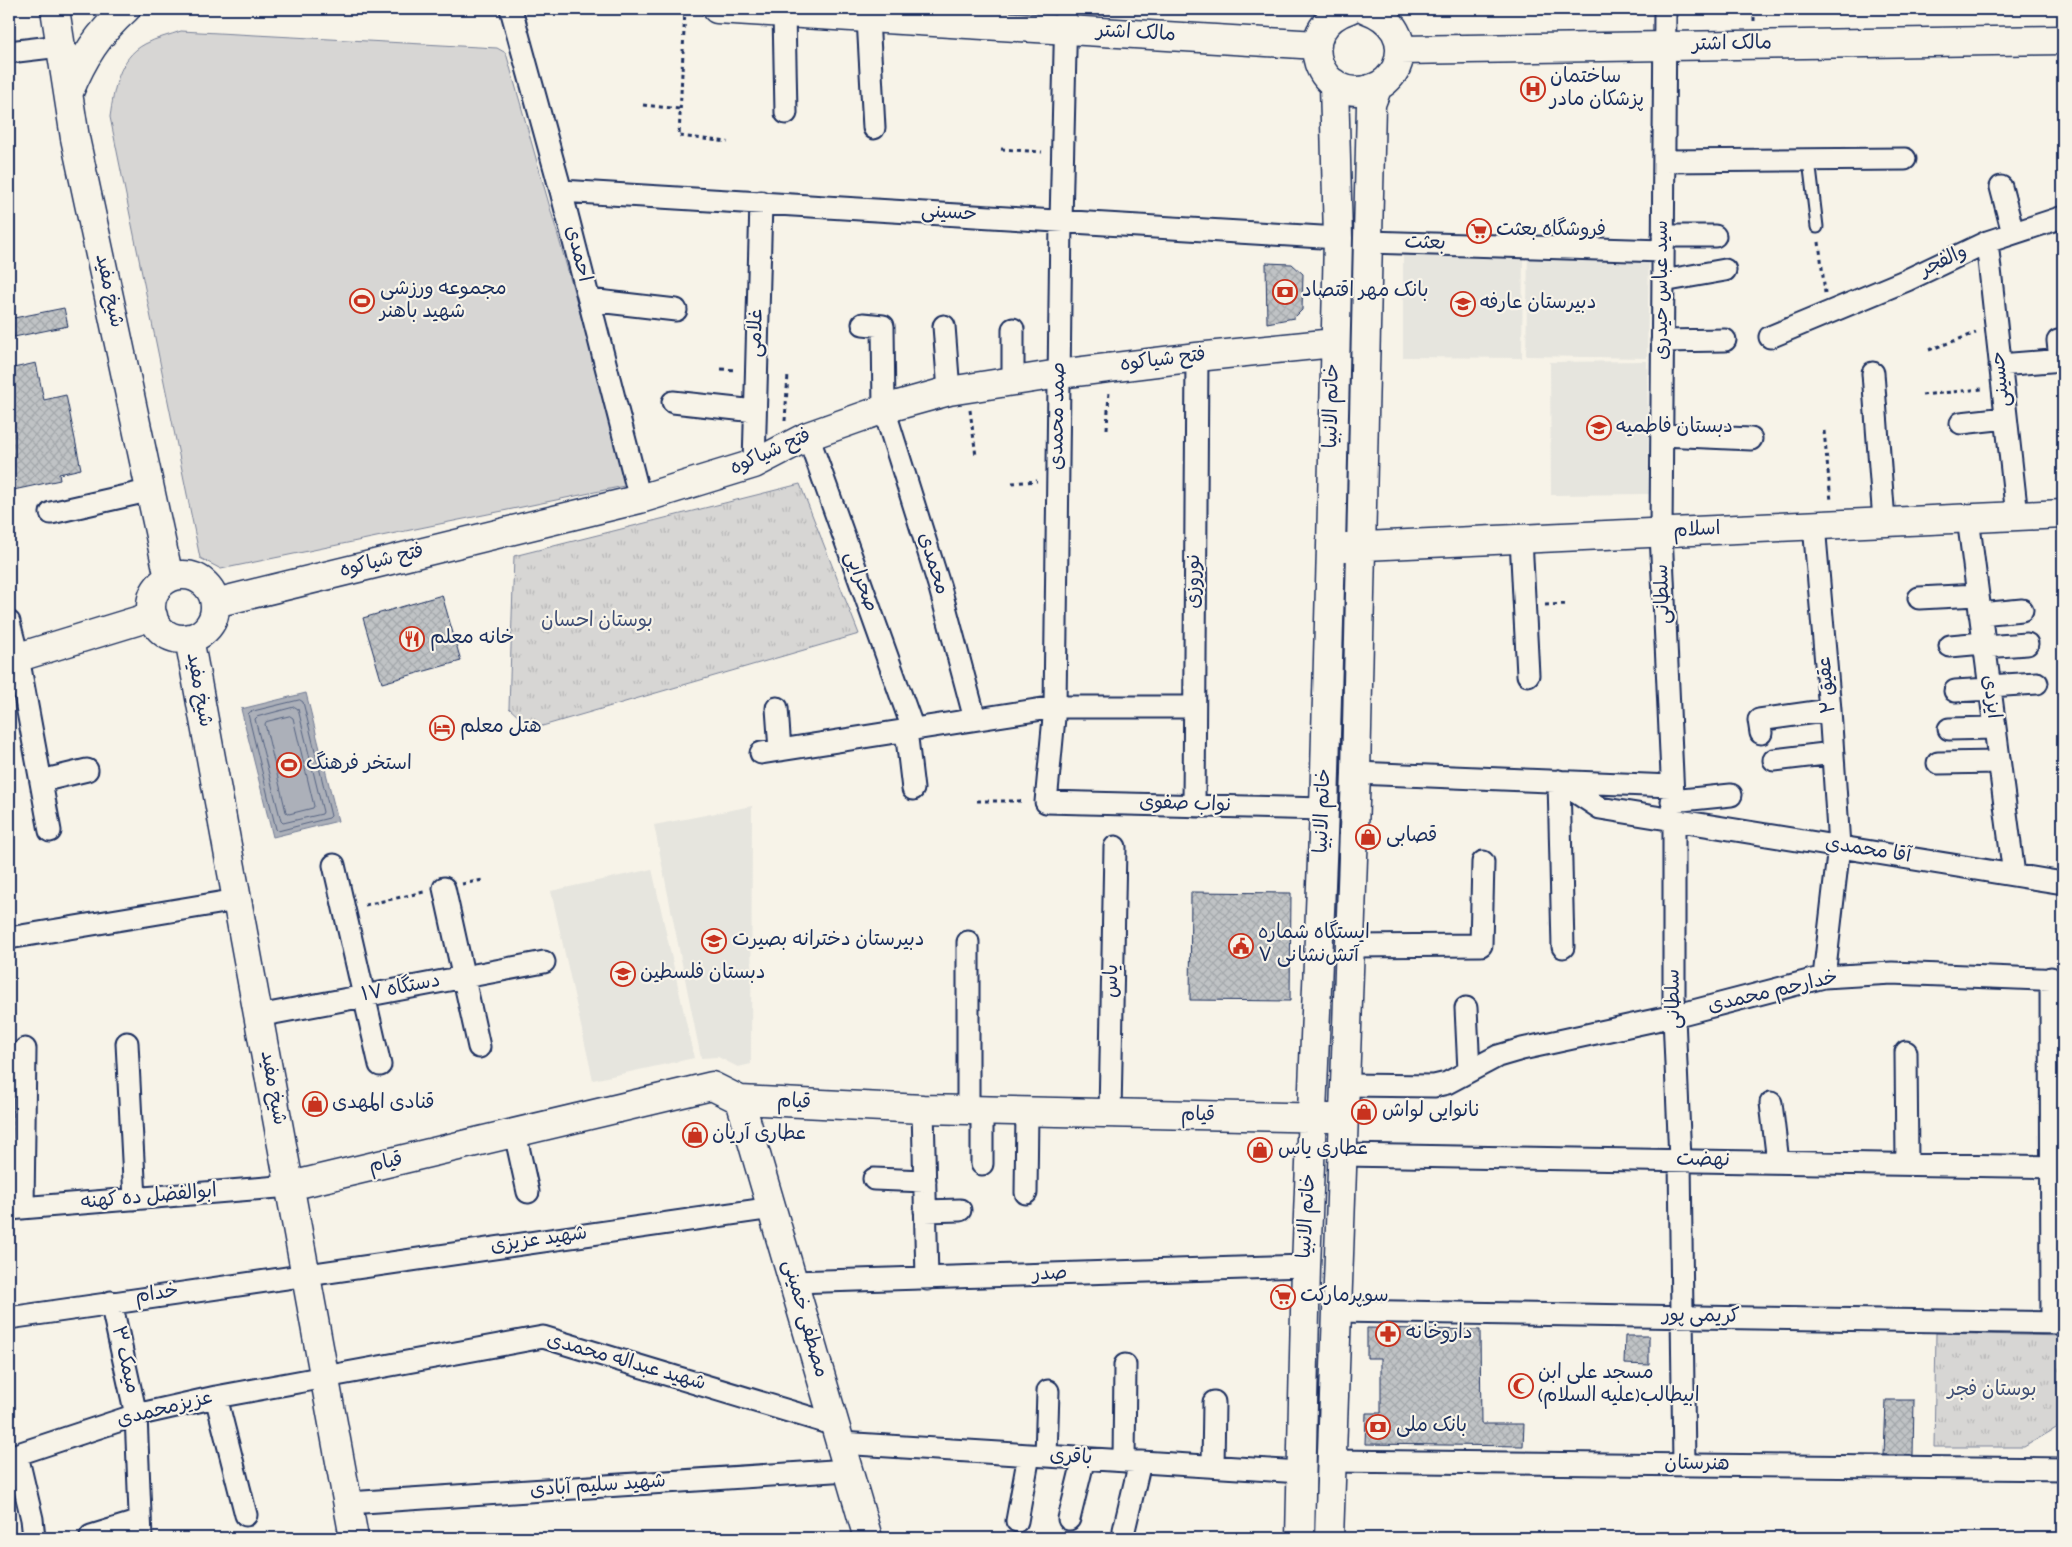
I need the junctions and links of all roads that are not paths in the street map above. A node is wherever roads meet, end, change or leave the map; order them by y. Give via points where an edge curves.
1 (55, 9) edge
2 (126, 9) edge
3 (510, 9) edge
4 (717, 9) edge
5 (1665, 9) edge
6 (754, 10) edge
7 (1343, 10) edge
8 (1374, 10) edge
9 (784, 13) junction
10 (868, 18) junction
11 (1066, 19) edge
12 (2063, 40) edge
13 (1317, 45) junction
14 (60, 46) junction
15 (1665, 46) junction
16 (1400, 50) junction
17 (9, 52) edge
18 (1334, 84) junction
19 (1378, 86) junction
20 (69, 92) junction
21 (786, 113) dead end
22 (874, 128) dead end
23 (1906, 159) dead end
24 (1809, 160) junction
25 (1664, 161) junction
26 (2001, 187) dead end
27 (560, 191) junction
28 (761, 202) junction
29 (2063, 217) edge
30 (1061, 221) junction
31 (1817, 227) road end
32 (2013, 233) junction
33 (1714, 236) dead end
34 (1338, 238) junction
35 (1368, 242) junction
36 (1987, 242) junction
37 (1663, 244) junction
38 (1725, 270) dead end
39 (1663, 281) junction
40 (589, 300) junction
41 (676, 310) dead end
42 (863, 324) dead end
43 (944, 326) dead end
44 (1013, 329) dead end
45 (1770, 337) dead end
46 (1725, 340) dead end
47 (1662, 341) junction
48 (1334, 343) junction
49 (2060, 354) edge
50 (1197, 357) junction
51 (2000, 365) junction
52 (1873, 373) dead end
53 (1059, 374) junction
54 (1013, 381) junction
55 (958, 390) junction
56 (673, 402) dead end
57 (884, 409) junction
58 (755, 411) junction
59 (2006, 418) junction
60 (1961, 423) dead end
61 (1662, 435) junction
62 (808, 436) junction
63 (1751, 438) dead end
64 (754, 464) junction
65 (152, 490) junction
66 (640, 499) junction
67 (51, 513) dead end
68 (2063, 514) edge
69 (2017, 516) junction
70 (1968, 518) junction
71 (1884, 521) junction
72 (1824, 524) junction
73 (1661, 533) junction
74 (1521, 539) junction
75 (1361, 546) junction
76 (1331, 547) junction
77 (169, 578) junction
78 (1919, 598) dead end
79 (215, 603) junction
80 (1978, 605) junction
81 (2022, 610) dead end
82 (153, 616) junction
83 (9, 622) edge
84 (189, 638) junction
85 (2027, 644) dead end
86 (1984, 645) junction
87 (1950, 646) dead end
88 (14, 659) edge
89 (1528, 674) dead end
90 (2037, 683) dead end
91 (1989, 688) junction
92 (1955, 691) dead end
93 (1055, 707) junction
94 (1194, 707) junction
95 (777, 708) dead end
96 (1830, 710) junction
97 (975, 719) junction
98 (1994, 728) junction
99 (910, 729) junction
100 (1949, 729) dead end
101 (1761, 733) dead end
102 (1833, 753) junction
103 (1774, 760) dead end
104 (1938, 762) dead end
105 (1999, 762) junction
106 (87, 770) dead end
107 (1356, 773) junction
108 (41, 781) junction
109 (1559, 781) junction
110 (913, 789) dead end
111 (1731, 795) dead end
112 (1046, 802) joint
113 (1672, 802) junction
114 (1194, 806) junction
115 (1324, 809) junction
116 (50, 831) dead end
117 (1838, 846) junction
118 (1115, 847) dead end
119 (1483, 862) dead end
120 (334, 866) dead end
121 (2014, 875) junction
122 (2063, 883) edge
123 (444, 888) road end
124 (237, 900) junction
125 (9, 938) edge
126 (968, 942) dead end
127 (1350, 946) junction
128 (1563, 948) dead end
129 (544, 962) dead end
130 (463, 977) junction
131 (1824, 978) junction
132 (2057, 979) edge
133 (364, 996) junction
134 (1466, 1008) dead end
135 (258, 1016) junction
136 (1674, 1016) junction
137 (127, 1043) dead end
138 (479, 1047) dead end
139 (25, 1049) dead end
140 (1906, 1052) dead end
141 (380, 1065) dead end
142 (1469, 1071) junction
143 (1346, 1085) junction
144 (740, 1100) junction
145 (1771, 1103) dead end
146 (923, 1109) junction
147 (975, 1110) junction
148 (1027, 1112) junction
149 (1110, 1114) junction
150 (1313, 1118) junction
151 (1344, 1118) junction
152 (515, 1133) junction
153 (1343, 1155) junction
154 (1680, 1160) junction
155 (1778, 1162) junction
156 (982, 1164) dead end
157 (1907, 1164) junction
158 (2058, 1167) edge
159 (874, 1180) dead end
160 (925, 1182) junction
161 (290, 1186) junction
162 (528, 1192) dead end
163 (1026, 1193) dead end
164 (135, 1199) junction
165 (772, 1208) junction
166 (16, 1209) edge
167 (925, 1210) junction
168 (960, 1210) dead end
169 (1306, 1266) junction
170 (306, 1274) junction
171 (927, 1279) junction
172 (794, 1282) junction
173 (111, 1302) junction
174 (1338, 1311) junction
175 (1682, 1317) junction
176 (9, 1318) edge
177 (2057, 1323) edge
178 (1125, 1365) dead end
179 (324, 1376) junction
180 (1048, 1391) dead end
181 (216, 1397) junction
182 (1214, 1402) dead end
183 (136, 1415) junction
184 (838, 1434) junction
185 (1038, 1455) junction
186 (13, 1456) edge
187 (1084, 1458) junction
188 (1331, 1461) junction
189 (1132, 1462) junction
190 (1684, 1465) junction
191 (1213, 1466) junction
192 (2063, 1469) edge
193 (848, 1470) junction
194 (1301, 1472) junction
195 (348, 1503) junction
196 (246, 1515) dead end
197 (1069, 1519) dead end
198 (1017, 1521) dead end
199 (141, 1529) edge
200 (1124, 1530) dead end
201 (90, 1536) dead end
202 (34, 1538) edge
203 (354, 1538) edge
204 (868, 1538) edge
205 (1300, 1538) edge
206 (1329, 1538) edge

1 - 14 street, شیخ مفید
2 - 20 street, شیخ مفید via 96,40
3 - 27 street, احمدی
4 - 6 street, مالک اشتر
5 - 15 street, سید عباس حیدری
6 - 9 street, مالک اشتر
7 - 13 street via 1328,20
8 - 16 street via 1394,28
9 - 10 street, مالک اشتر
9 - 21 street
10 - 11 street, مالک اشتر
10 - 22 street
11 - 13 street, مالک اشتر
11 - 30 street, صمد محمدی
12 - 15 street, مالک اشتر
13 - 18 street via 1320,67
14 - 17 street
14 - 20 street, شیخ مفید
15 - 16 street, مالک اشتر
15 - 25 street, سید عباس حیدری
16 - 19 street via 1394,71
18 - 19 street via 1356,91
18 - 34 street, خاتم الانبیا
19 - 35 street, خاتم الانبیا via 1371,104
20 - 65 street, شیخ مفید via 74,138
23 - 24 street
24 - 25 street
24 - 31 lane
25 - 37 street, سید عباس حیدری
26 - 32 street
27 - 28 street, حسینی
27 - 40 street, احمدی
28 - 30 street, حسینی
28 - 58 street, غلامی
29 - 32 street, والفجر
30 - 34 street, حسینی
30 - 53 street, صمد محمدی
32 - 36 street, والفجر
33 - 37 street, بعثت
34 - 48 street, خاتم الانبیا
35 - 37 street, بعثت
35 - 75 street, خاتم الانبیا
36 - 45 street, والفجر via 1907,280
36 - 51 street, حسینی
37 - 39 street, سید عباس حیدری
38 - 39 street
39 - 47 street, سید عباس حیدری
40 - 41 street
40 - 66 street, احمدی
42 - 57 street, محمدی via 883,326
43 - 55 street
44 - 54 street
46 - 47 street
47 - 61 street, سید عباس حیدری
48 - 50 street, فتح شیاکوه
48 - 76 street, خاتم الانبیا
49 - 51 street
50 - 53 street, فتح شیاکوه
50 - 94 street, نوروزی
51 - 59 street, حسینی
52 - 71 street
53 - 54 street, فتح شیاکوه
53 - 93 street, صمد محمدی
54 - 55 street, فتح شیاکوه
55 - 57 street, فتح شیاکوه
56 - 58 street
57 - 62 street, فتح شیاکوه
57 - 97 street, محمدی via 940,588
58 - 64 street, غلامی
59 - 60 street
59 - 69 street, حسینی
61 - 63 street
61 - 73 street, سید عباس حیدری
62 - 64 street, فتح شیاکوه
62 - 99 street, صحرایی
64 - 66 street, فتح شیاکوه
65 - 67 street
65 - 77 street, شیخ مفید
66 - 79 street, فتح شیاکوه
68 - 69 street, اسلام
69 - 70 street, اسلام
70 - 71 street, اسلام
70 - 80 street, ایزدی
71 - 72 street, اسلام
72 - 73 street, اسلام
72 - 96 street, عقیق ۲
73 - 74 street, اسلام
73 - 113 street, سلطانی
74 - 75 street, اسلام
74 - 89 street
75 - 76 street, اسلام
75 - 107 street, خاتم الانبیا
76 - 115 street, خاتم الانبیا
77 - 79 street via 189,575 199,578 212,593
77 - 82 street via 156,590 151,608
78 - 80 street
79 - 84 street via 209,626
80 - 81 street
80 - 86 street, ایزدی
82 - 84 street via 163,632
82 - 88 street
83 - 88 street
84 - 124 street, شیخ مفید
85 - 86 street
86 - 87 street
86 - 91 street, ایزدی
88 - 108 street
90 - 91 street
91 - 92 street
91 - 98 street, ایزدی
93 - 94 street
93 - 97 street
93 - 112 street, صمد محمدی
94 - 114 street, نوروزی
95 - 99 street via 771,751
96 - 101 street via 1759,720
96 - 102 street, عقیق ۲
97 - 99 street
98 - 100 street
98 - 105 street, ایزدی
99 - 110 street, صحرایی
102 - 103 street
102 - 117 street, عقیق ۲
104 - 105 street
105 - 121 street, ایزدی
106 - 108 street
107 - 109 street
107 - 127 street, خاتم الانبیا
108 - 116 street
109 - 113 street
109 - 113 street via 1600,808
109 - 128 street
111 - 113 street
112 - 114 street, نواب صفوی
113 - 117 street, آقا محمدی
113 - 136 street, سلطانی
114 - 115 street, نواب صفوی
115 - 150 street, خاتم الانبیا
117 - 121 street, آقا محمدی
117 - 131 street, عقیق ۲
118 - 149 street, یاس
119 - 127 street via 1481,945
120 - 133 street
121 - 122 street, آقا محمدی
123 - 130 street
124 - 125 street
124 - 135 street, شیخ مفید
126 - 147 street
127 - 143 street, خاتم الانبیا
129 - 130 street, ۱۷ دستگاه
130 - 133 street, ۱۷ دستگاه
130 - 138 street
131 - 132 street, خدارحم محمدی via 1892,973
131 - 136 street, خدارحم محمدی
132 - 158 street
133 - 135 street, ۱۷ دستگاه
133 - 141 street
134 - 142 street
135 - 161 street, شیخ مفید
136 - 142 street, خدارحم محمدی via 1522,1049 1498,1056
136 - 154 street, سلطانی
137 - 164 street
139 - 166 street
140 - 157 street
142 - 143 street, خدارحم محمدی via 1434,1086
143 - 151 street, خاتم الانبیا
144 - 146 street, قیام
144 - 152 street, قیام via 712,1086
144 - 165 street, مصطفی خمینی
145 - 155 street
146 - 147 street, قیام
146 - 160 street
147 - 148 street, قیام
147 - 156 street
148 - 149 street, قیام
148 - 163 street
149 - 150 street, قیام
150 - 151 street, قیام
150 - 169 street, خاتم الانبیا
151 - 153 street, خاتم الانبیا
152 - 161 street, قیام
152 - 162 street
153 - 154 street, نهضت
153 - 174 street, خاتم الانبیا
154 - 155 street, نهضت
154 - 175 street, سلطانی
155 - 157 street, نهضت
157 - 158 street, نهضت
158 - 177 street
159 - 160 street
160 - 167 street
161 - 164 street, ابوالفضل ده کهنه
161 - 170 street, شیخ مفید
164 - 166 street, ابوالفضل ده کهنه
165 - 170 street, شهید عزیزی
165 - 172 street, مصطفی خمینی
167 - 168 street
167 - 171 street
169 - 171 street, صدر
169 - 194 street, خاتم الانبیا
170 - 173 street, خدام
170 - 179 street, شیخ مفید
171 - 172 street, صدر
172 - 184 street, مصطفی خمینی
173 - 176 street, خدام
173 - 183 street, میمک ۳
174 - 175 street, کریمی پور
174 - 188 street, خاتم الانبیا
175 - 177 street, کریمی پور
175 - 190 street, سلطانی
178 - 189 street
179 - 181 street, عزیزمحمدی
179 - 184 street, شهید عبداله محمدی via 543,1337
179 - 195 street, شیخ مفید
180 - 185 street
181 - 183 street, عزیزمحمدی
181 - 196 street
182 - 191 street
183 - 186 street, عزیزمحمدی
183 - 199 street, میمک ۳
184 - 185 street, باقری
184 - 193 street, مصطفی خمینی
185 - 187 street, باقری
185 - 198 street
186 - 202 street via 32,1519
187 - 189 street, باقری
187 - 197 street
188 - 190 street, هنرستان
188 - 206 street, خاتم الانبیا
189 - 191 street, باقری
189 - 200 street
190 - 192 street, هنرستان
191 - 194 street, باقری
193 - 195 street, شهید سلیم آبادی
193 - 204 street, مصطفی خمینی
194 - 205 street, خاتم الانبیا
195 - 203 street, شیخ مفید
199 - 201 street

